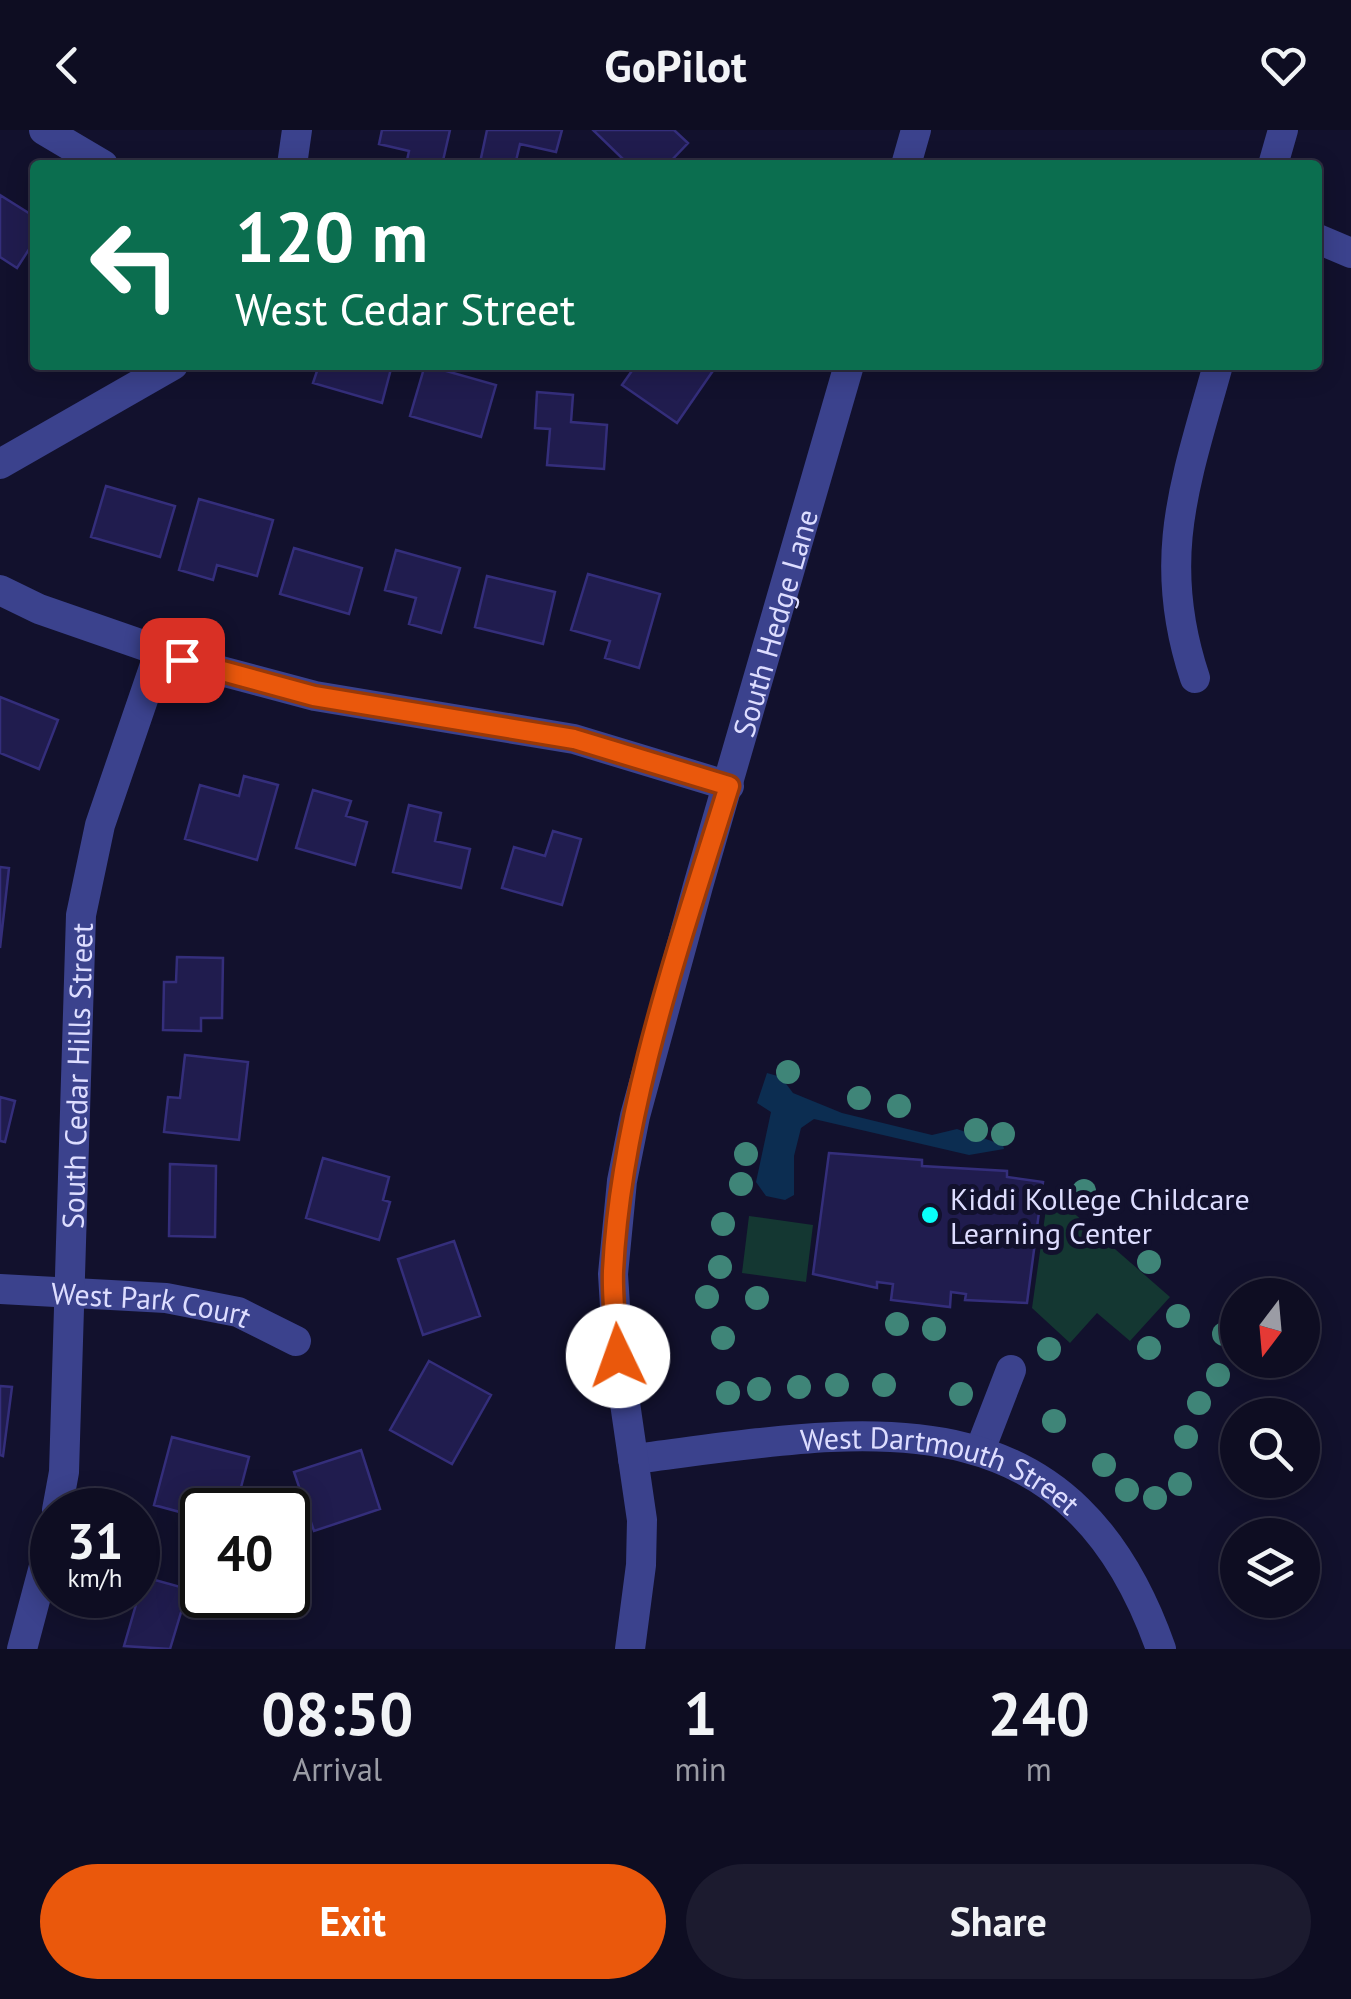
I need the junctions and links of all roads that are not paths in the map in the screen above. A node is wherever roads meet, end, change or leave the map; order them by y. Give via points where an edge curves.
1 (44, 130) edge
2 (298, 130) edge
3 (916, 130) edge
4 (1283, 130) edge
5 (95, 160) edge
6 (293, 160) edge
7 (907, 160) edge
8 (1275, 160) edge
9 (1322, 241) edge
10 (1351, 253) edge
11 (164, 370) edge
12 (848, 370) edge
13 (1217, 370) edge
14 (0, 464) edge
15 (0, 590) edge
16 (158, 653) junction
17 (1195, 678) dead end
18 (729, 786) junction
19 (0, 1289) edge
20 (69, 1295) junction
21 (296, 1341) dead end
22 (1011, 1370) dead end
23 (980, 1450) junction
24 (633, 1459) junction
25 (61, 1488) edge
26 (30, 1618) edge
27 (22, 1649) edge
28 (630, 1649) edge
29 (1161, 1649) edge

1 - 5 street
2 - 6 street
3 - 7 street
4 - 8 street
9 - 10 street
11 - 14 street
12 - 18 street, South Hedge Lane
13 - 17 street via 1180,502 1173,567 1178,629
15 - 16 street
16 - 18 street via 314,696 574,739
16 - 20 street, South Cedar Hills Street via 100,825 81,915
18 - 24 street, South Hedge Lane via 622,1181 613,1274
19 - 20 street, West Park Court
20 - 21 street, West Park Court via 166,1298 238,1312
20 - 25 street, South Cedar Hills Street
22 - 23 street
23 - 24 street, West Dartmouth Street via 938,1438 829,1436
23 - 29 street, West Dartmouth Street via 1022,1469 1098,1531 1124,1562
24 - 28 street, South Hedge Lane via 642,1565
26 - 27 street

